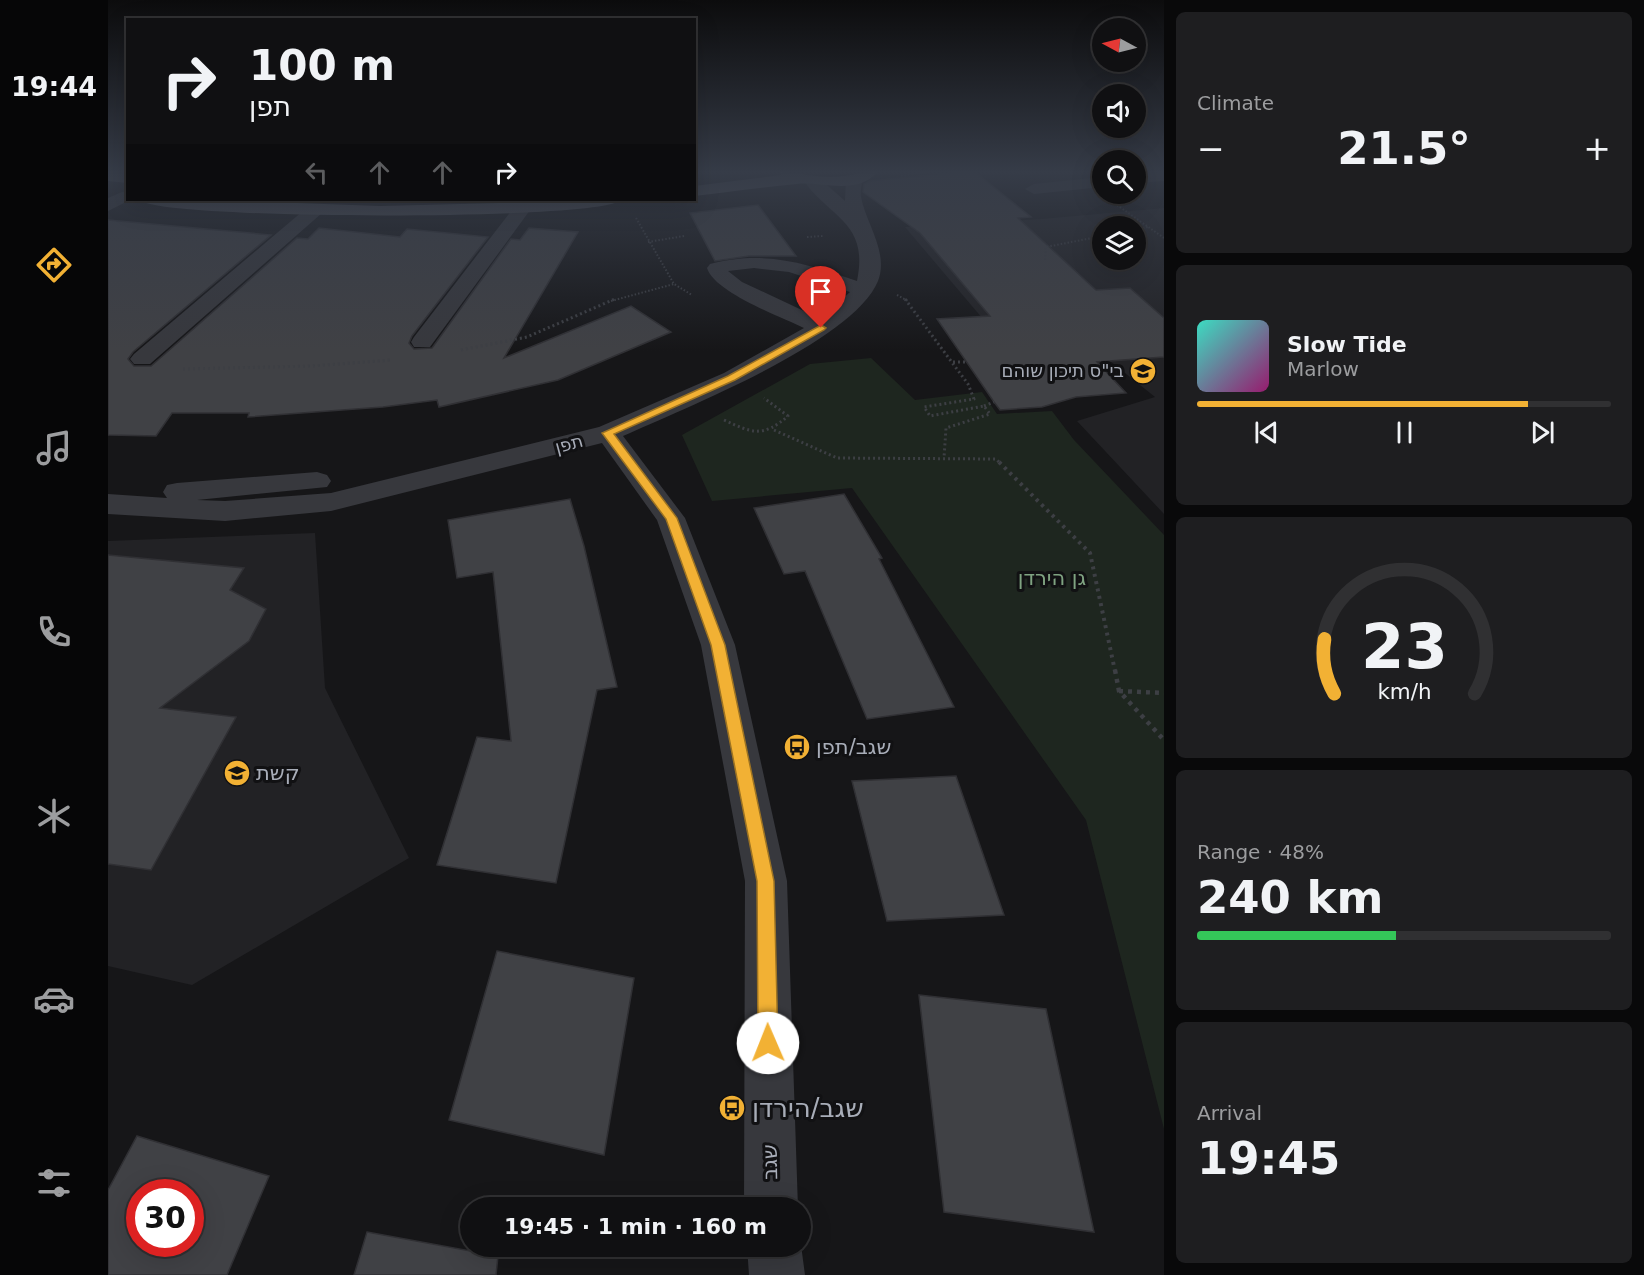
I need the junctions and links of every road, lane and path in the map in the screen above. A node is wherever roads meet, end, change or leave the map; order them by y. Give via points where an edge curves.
1 (289, 232) edge
2 (505, 232) edge
3 (860, 232) edge
4 (862, 234) joint
5 (684, 236) dead end
6 (1092, 238) edge
7 (648, 242) dead end
8 (1045, 260) dead end
9 (808, 272) junction
10 (865, 285) junction
11 (764, 300) junction
12 (821, 328) junction
13 (422, 342) dead end
14 (142, 359) dead end
15 (953, 362) junction
16 (965, 362) dead end
17 (994, 402) dead end
18 (984, 406) junction
19 (774, 429) dead end
20 (608, 433) junction
21 (944, 458) junction
22 (501, 462) junction
23 (108, 498) edge
24 (108, 504) edge
25 (1119, 691) junction
26 (1164, 693) edge
27 (1164, 740) edge
28 (771, 1197) edge
29 (767, 1257) edge
30 (775, 1257) edge
31 (765, 1275) edge
32 (777, 1275) edge

1 - 14 street
2 - 13 street
3 - 4 street
4 - 10 street via 869,248
5 - 7 path
6 - 8 path via 1046,247
9 - 10 street
9 - 11 street
9 - 11 street via 767,262 717,268 727,281
10 - 12 street, תפן via 848,307
10 - 15 path via 909,301
11 - 12 street
12 - 20 street, תפן via 732,378
15 - 16 path
15 - 18 path via 975,399 924,407 930,416
17 - 18 path
18 - 21 path via 990,414 946,428
19 - 21 path via 837,458
20 - 22 street, תפן
20 - 28 street, שגב via 671,518 718,645 766,881
21 - 25 path via 996,459 1090,553
22 - 23 street, תפן via 374,477
22 - 24 street, תפן via 331,502 225,511
25 - 26 path
25 - 27 path
29 - 31 street, שגב
30 - 32 street, שגב

